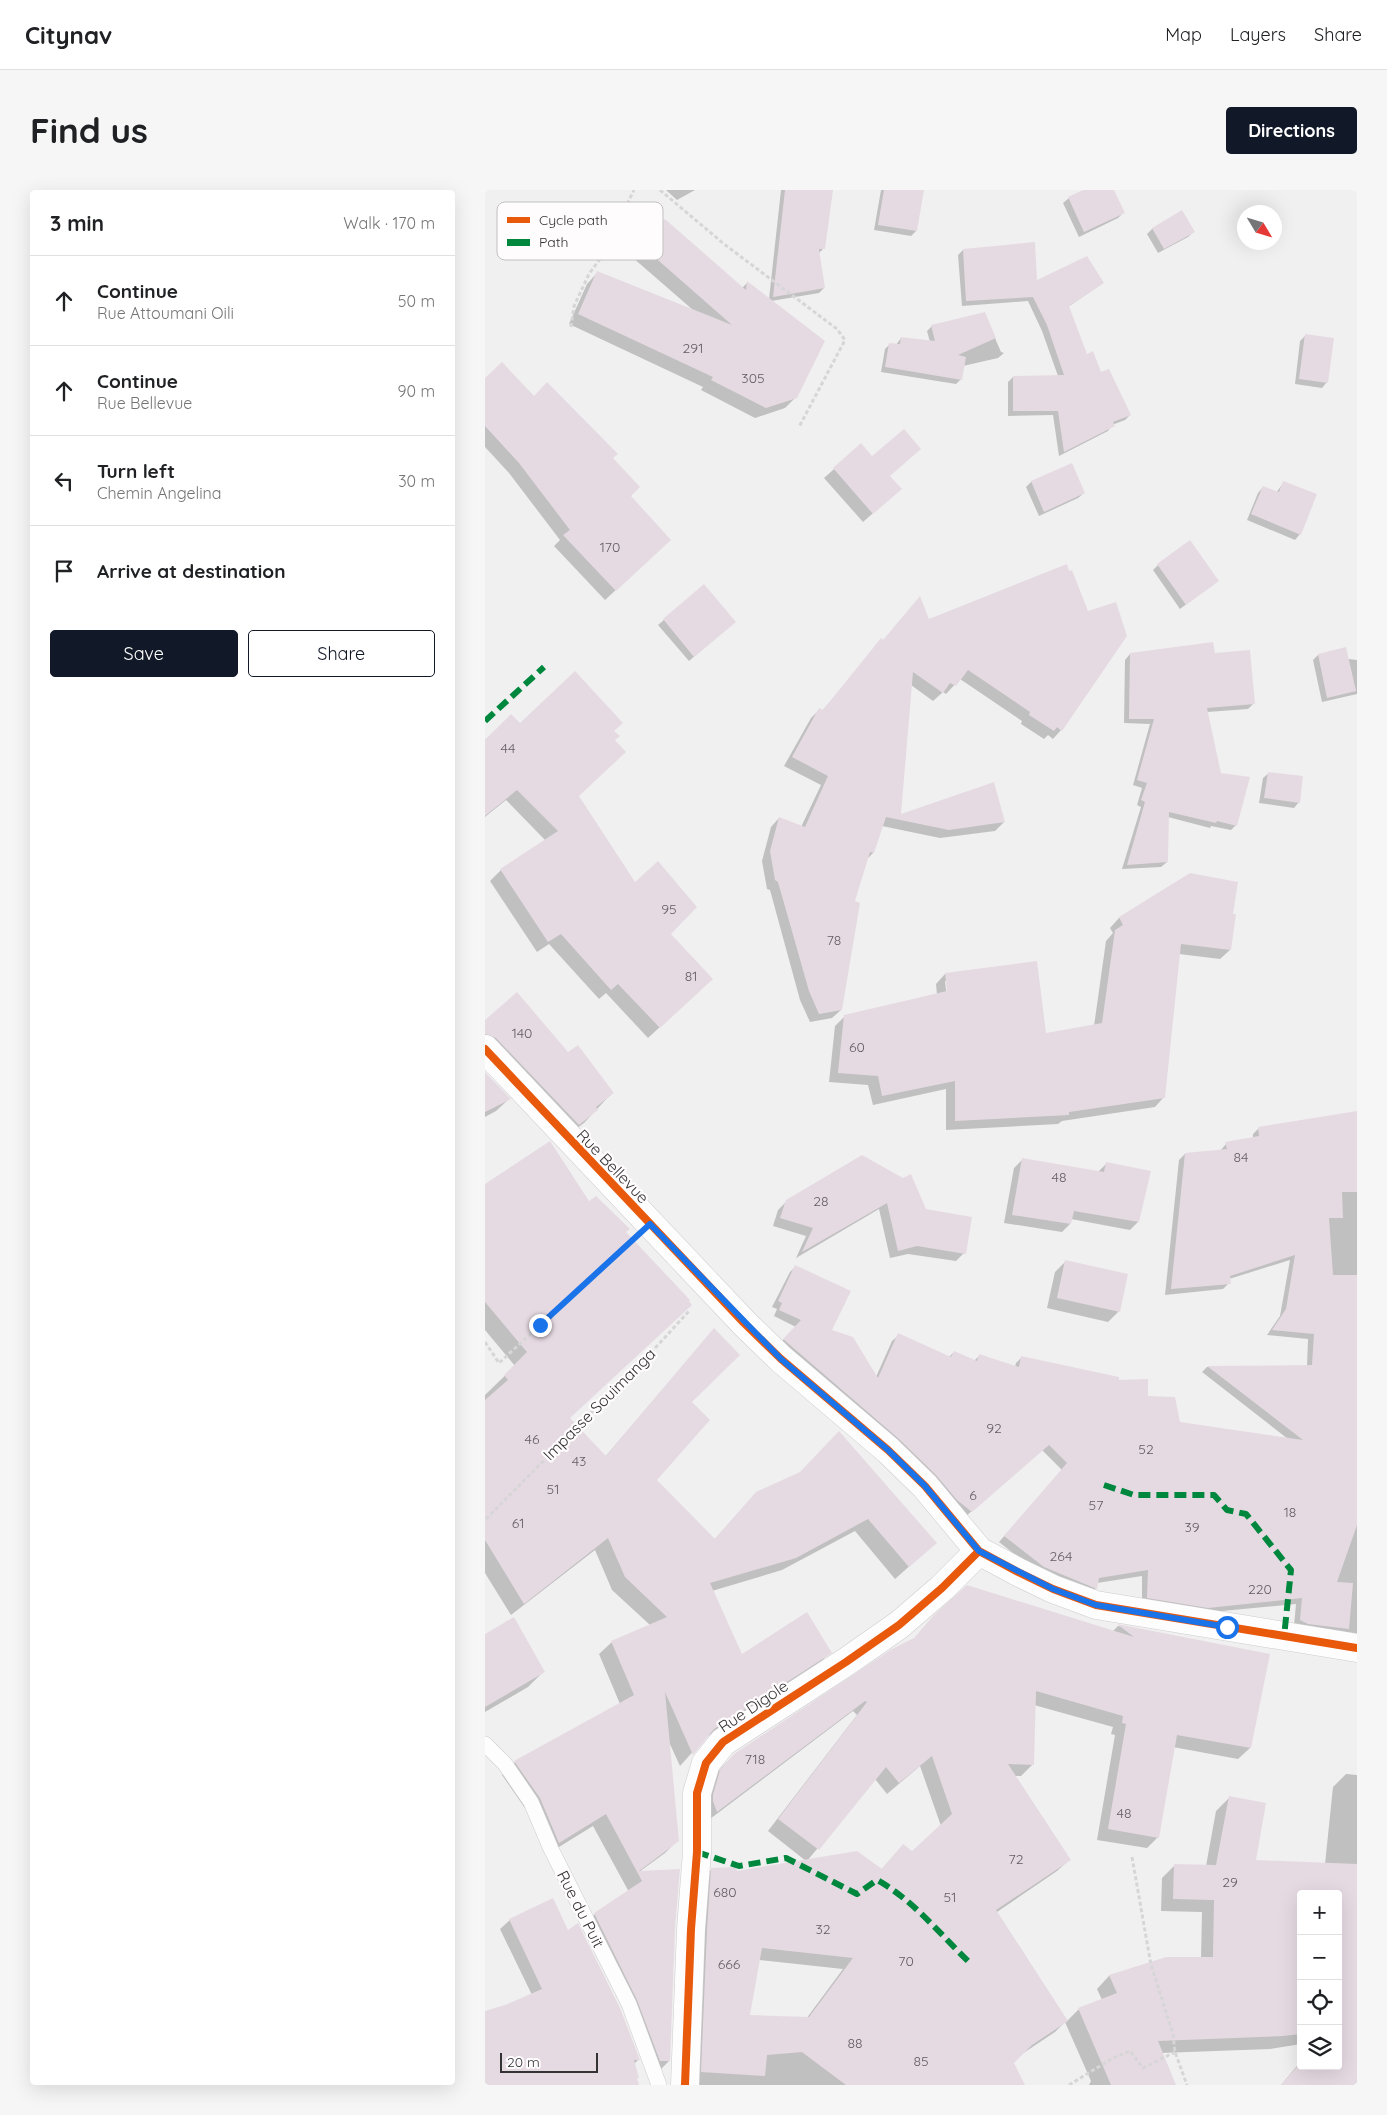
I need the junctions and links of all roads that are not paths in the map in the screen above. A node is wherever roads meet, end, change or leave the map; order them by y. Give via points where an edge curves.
1 (485, 1050) edge
2 (979, 1551) junction
3 (1357, 1648) edge
4 (485, 1744) edge
5 (659, 2085) edge
6 (685, 2085) edge

1 - 2 street, Rue Bellevue via 781,1359 888,1450 925,1486
2 - 3 street via 1053,1589 1096,1605
2 - 6 street, Rue Digole via 899,1625 723,1742 706,1763 697,1793
4 - 5 lane, Rue du Puit via 505,1764 531,1802 551,1849 629,2004

